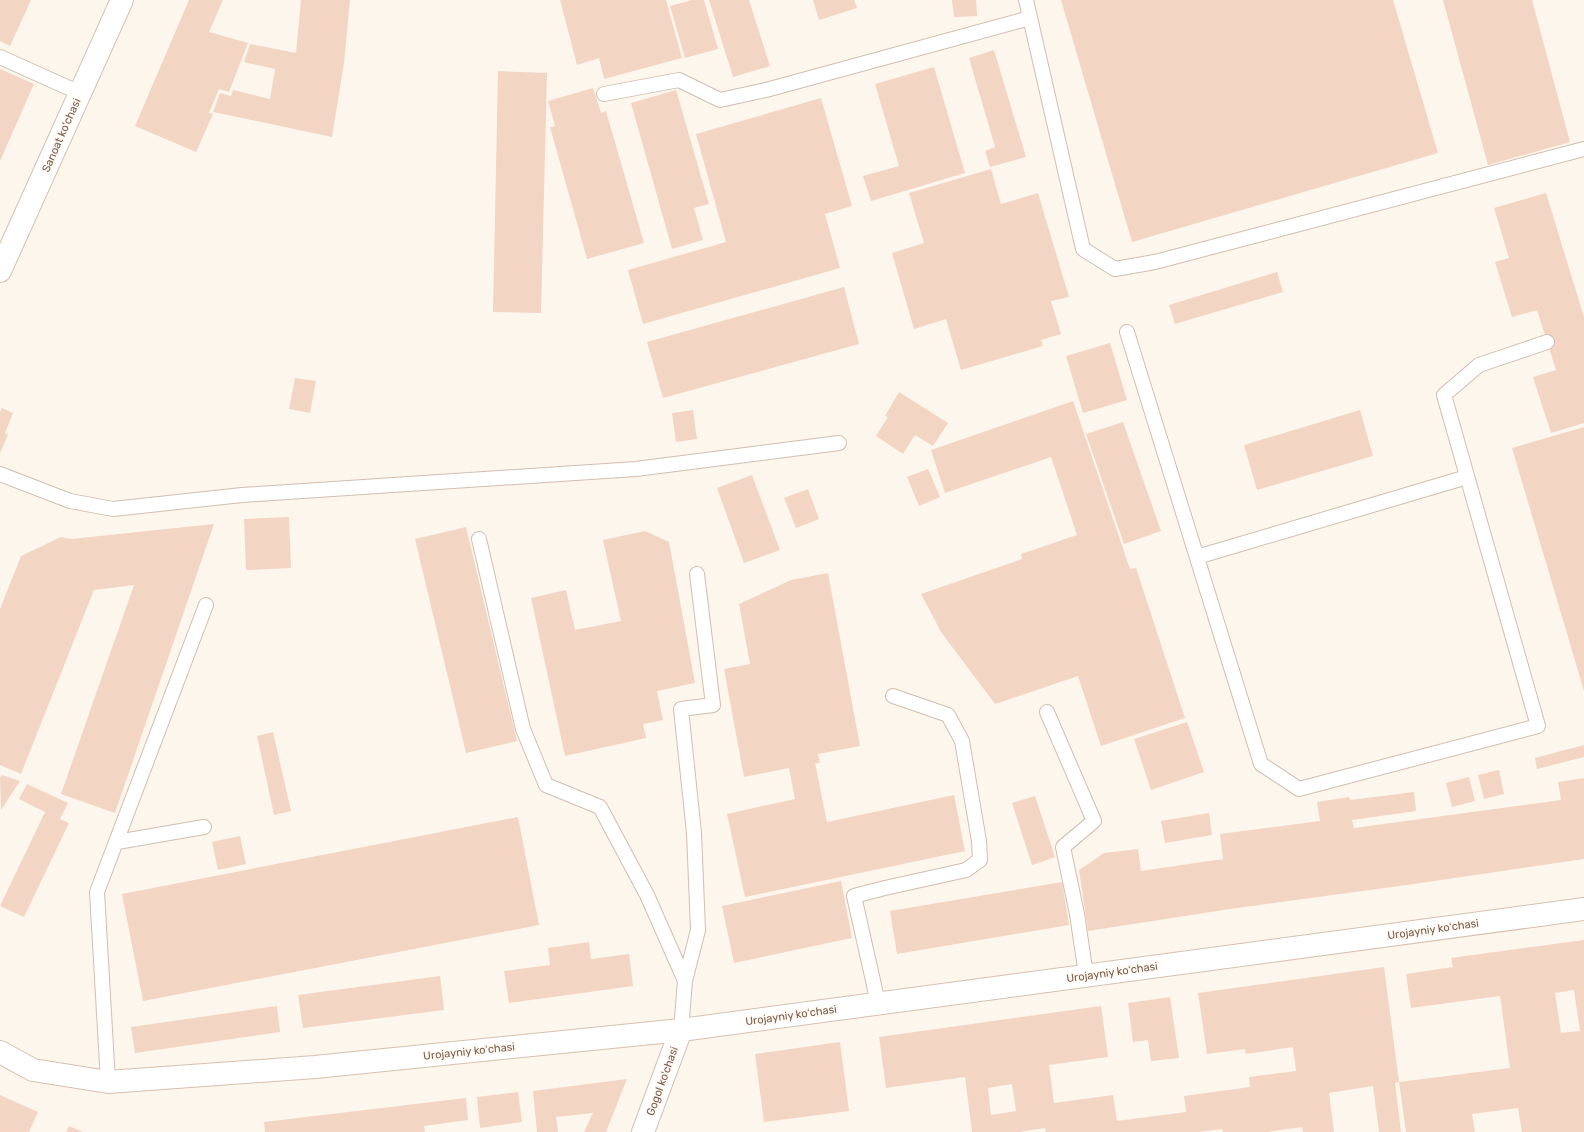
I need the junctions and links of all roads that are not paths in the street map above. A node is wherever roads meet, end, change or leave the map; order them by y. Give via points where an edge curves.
1 (122, 0) edge
2 (1026, 0) edge
3 (1030, 18) junction
4 (0, 57) edge
5 (80, 93) junction
6 (604, 94) dead end
7 (1584, 150) edge
8 (0, 271) edge
9 (1127, 332) dead end
10 (1547, 342) dead end
11 (839, 443) dead end
12 (0, 474) edge
13 (1467, 477) junction
14 (479, 539) dead end
15 (1197, 557) junction
16 (697, 574) dead end
17 (206, 605) dead end
18 (893, 696) dead end
19 (1047, 712) dead end
20 (204, 827) dead end
21 (117, 842) junction
22 (1584, 909) edge
23 (1086, 975) junction
24 (685, 981) junction
25 (878, 1003) junction
26 (681, 1030) junction
27 (0, 1052) edge
28 (108, 1082) junction
29 (643, 1132) edge

1 - 5 main road, Sanoat ko'chasi
2 - 3 lane
3 - 6 lane via 766,90 720,100 679,80
3 - 7 lane via 1083,249 1115,269 1155,262
4 - 5 lane
5 - 8 main road, Sanoat ko'chasi
9 - 15 lane
10 - 13 lane via 1479,365 1444,396
11 - 12 lane via 636,469 242,495 113,509 70,501
13 - 15 lane
13 - 15 lane via 1538,726 1299,789 1261,764
14 - 24 lane via 523,729 546,785 600,807 647,895
16 - 24 lane via 713,705 682,709 694,833 698,930
17 - 21 lane
18 - 25 lane via 948,715 962,742 980,860 966,870 854,896
19 - 23 lane via 1094,821 1063,846
20 - 21 lane
21 - 28 lane via 97,892
22 - 23 main road, Urоjayniy koʻchasi
23 - 25 main road, Urоjayniy koʻchasi
24 - 26 lane
25 - 26 main road, Urоjayniy koʻchasi
26 - 28 main road, Urоjayniy koʻchasi via 315,1067
26 - 29 main road, Gogol ko'chasi
27 - 28 main road, Urоjayniy koʻchasi via 33,1070

